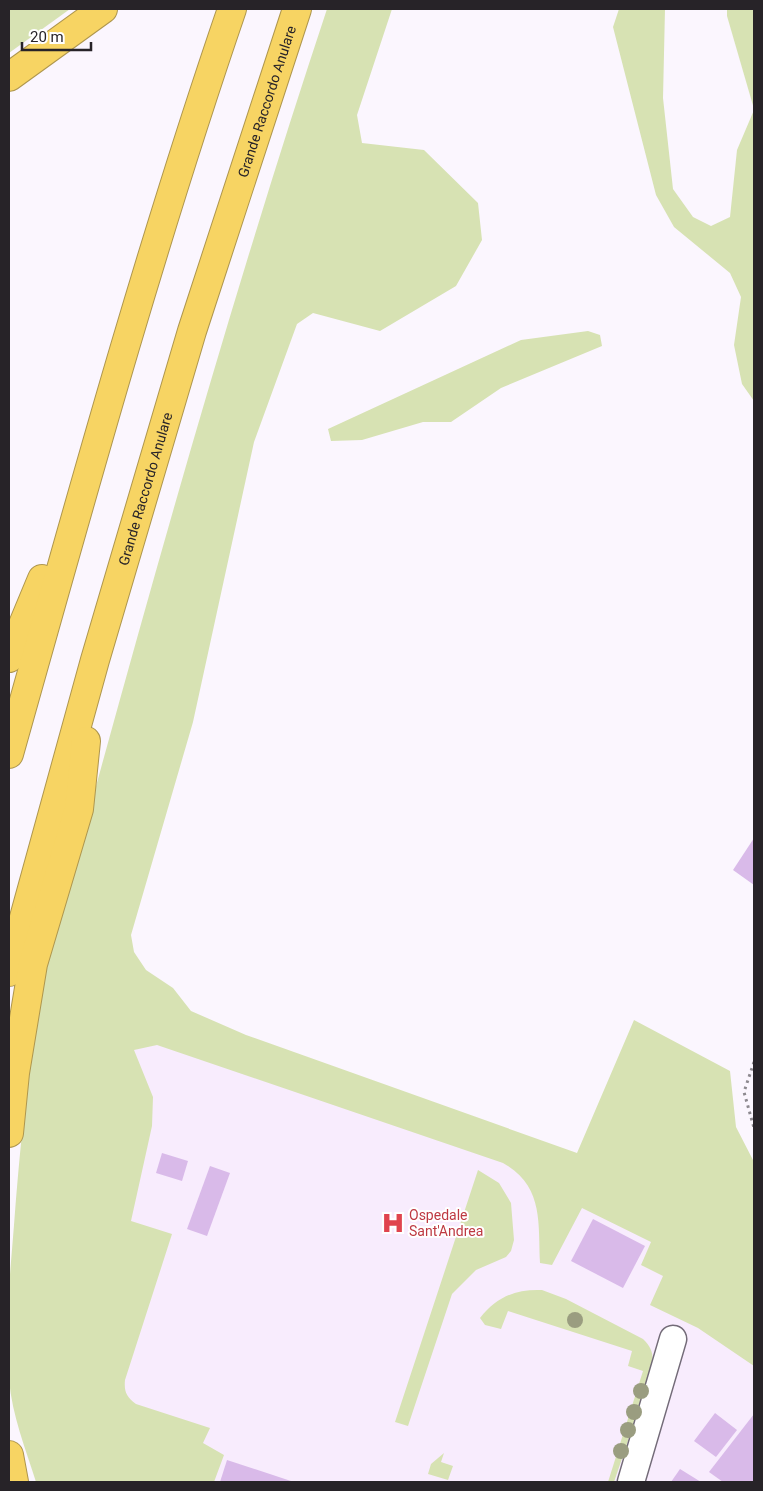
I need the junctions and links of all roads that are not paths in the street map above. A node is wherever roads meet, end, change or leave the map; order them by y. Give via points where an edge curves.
1 (103, 9) edge
2 (232, 9) edge
3 (297, 9) edge
4 (9, 77) edge
5 (102, 424) junction
6 (9, 658) edge
7 (95, 660) junction
8 (9, 754) edge
9 (9, 972) edge
10 (9, 1133) edge
11 (673, 1339) dead end
12 (631, 1482) edge

1 - 4 highway
2 - 5 highway via 185,147
3 - 7 highway, Grande Raccordo Anulare via 192,331
5 - 6 highway
5 - 8 highway
7 - 9 highway, Grande Raccordo Anulare
7 - 10 highway via 79,809 33,964
11 - 12 lane

